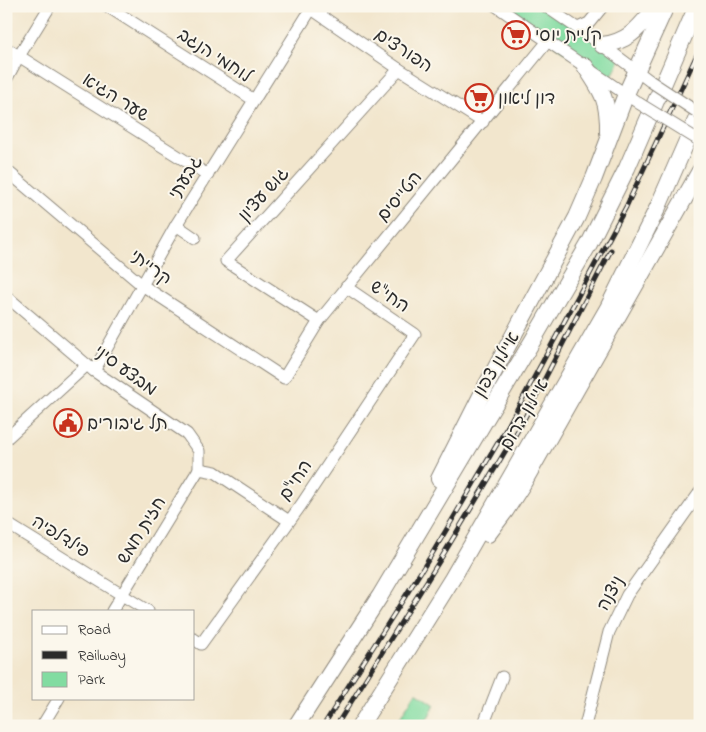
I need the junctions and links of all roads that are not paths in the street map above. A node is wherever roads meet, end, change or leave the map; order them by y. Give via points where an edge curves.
1 (50, 6) edge
2 (107, 6) edge
3 (496, 6) edge
4 (544, 6) edge
5 (603, 6) edge
6 (657, 6) edge
7 (666, 6) edge
8 (697, 6) edge
9 (310, 7) edge
10 (589, 23) junction
11 (578, 28) junction
12 (548, 41) junction
13 (596, 41) junction
14 (6, 48) edge
15 (19, 56) junction
16 (585, 66) junction
17 (399, 69) junction
18 (636, 70) junction
19 (6, 80) edge
20 (626, 94) junction
21 (254, 100) junction
22 (700, 112) edge
23 (483, 122) junction
24 (698, 140) edge
25 (607, 143) junction
26 (6, 170) edge
27 (208, 176) junction
28 (697, 180) edge
29 (176, 225) junction
30 (195, 238) dead end
31 (142, 284) junction
32 (346, 287) junction
33 (6, 297) edge
34 (319, 321) junction
35 (415, 334) joint
36 (90, 368) junction
37 (284, 378) joint
38 (6, 439) edge
39 (199, 469) junction
40 (700, 492) edge
41 (289, 520) junction
42 (6, 523) edge
43 (452, 579) junction
44 (122, 595) junction
45 (380, 596) junction
46 (113, 610) edge
47 (146, 610) edge
48 (197, 642) edge
49 (502, 677) dead end
50 (58, 700) edge
51 (42, 726) edge
52 (296, 726) edge
53 (360, 726) edge
54 (483, 726) edge
55 (585, 726) edge

1 - 15 street
2 - 21 street, לוחמי הנגב
3 - 12 street
4 - 11 street
5 - 10 street
6 - 13 highway via 627,38 614,44
7 - 18 highway
8 - 45 highway, איילון צפון via 627,168 589,244
9 - 17 street, הפורצים
9 - 21 street, גבעתי
10 - 11 street
10 - 13 street
11 - 13 street
12 - 16 street
12 - 23 street, הטייסים
13 - 18 street
14 - 15 street, שער הגיא
15 - 19 street
15 - 27 street, שער הגיא
16 - 20 street
16 - 25 highway via 603,92 608,119
17 - 23 street, הפורצים
17 - 34 street, גוש עציון via 226,261
18 - 20 highway
18 - 22 street, bridge
20 - 24 street, bridge
20 - 25 highway
21 - 27 street, גבעתי
22 - 43 highway, איילון דרום via 612,301
23 - 32 street, הטייסים
25 - 45 highway via 577,217 484,388
26 - 31 street, קרייתי
27 - 29 street, גבעתי
28 - 43 highway via 522,485
29 - 30 street
29 - 31 street, גבעתי
31 - 36 street, גבעתי
31 - 37 street, קרייתי
32 - 34 street, הטייסים
32 - 35 street, החי"ש
33 - 36 street, מבצע סיני
34 - 37 street, הטייסים
35 - 41 street, החי"ם
36 - 38 street, גבעתי
36 - 39 street, מבצע סיני via 187,434 199,451
39 - 41 street via 215,472
39 - 44 street, חזית חמש
40 - 55 street, ניצנה via 627,595 609,632
41 - 48 street, החי"ם
42 - 44 street, פילדלפיה
43 - 53 highway, איילון דרום
44 - 46 street, חזית חמש
44 - 47 street, פילדלפיה
45 - 52 highway, איילון צפון
49 - 54 street
50 - 51 street

